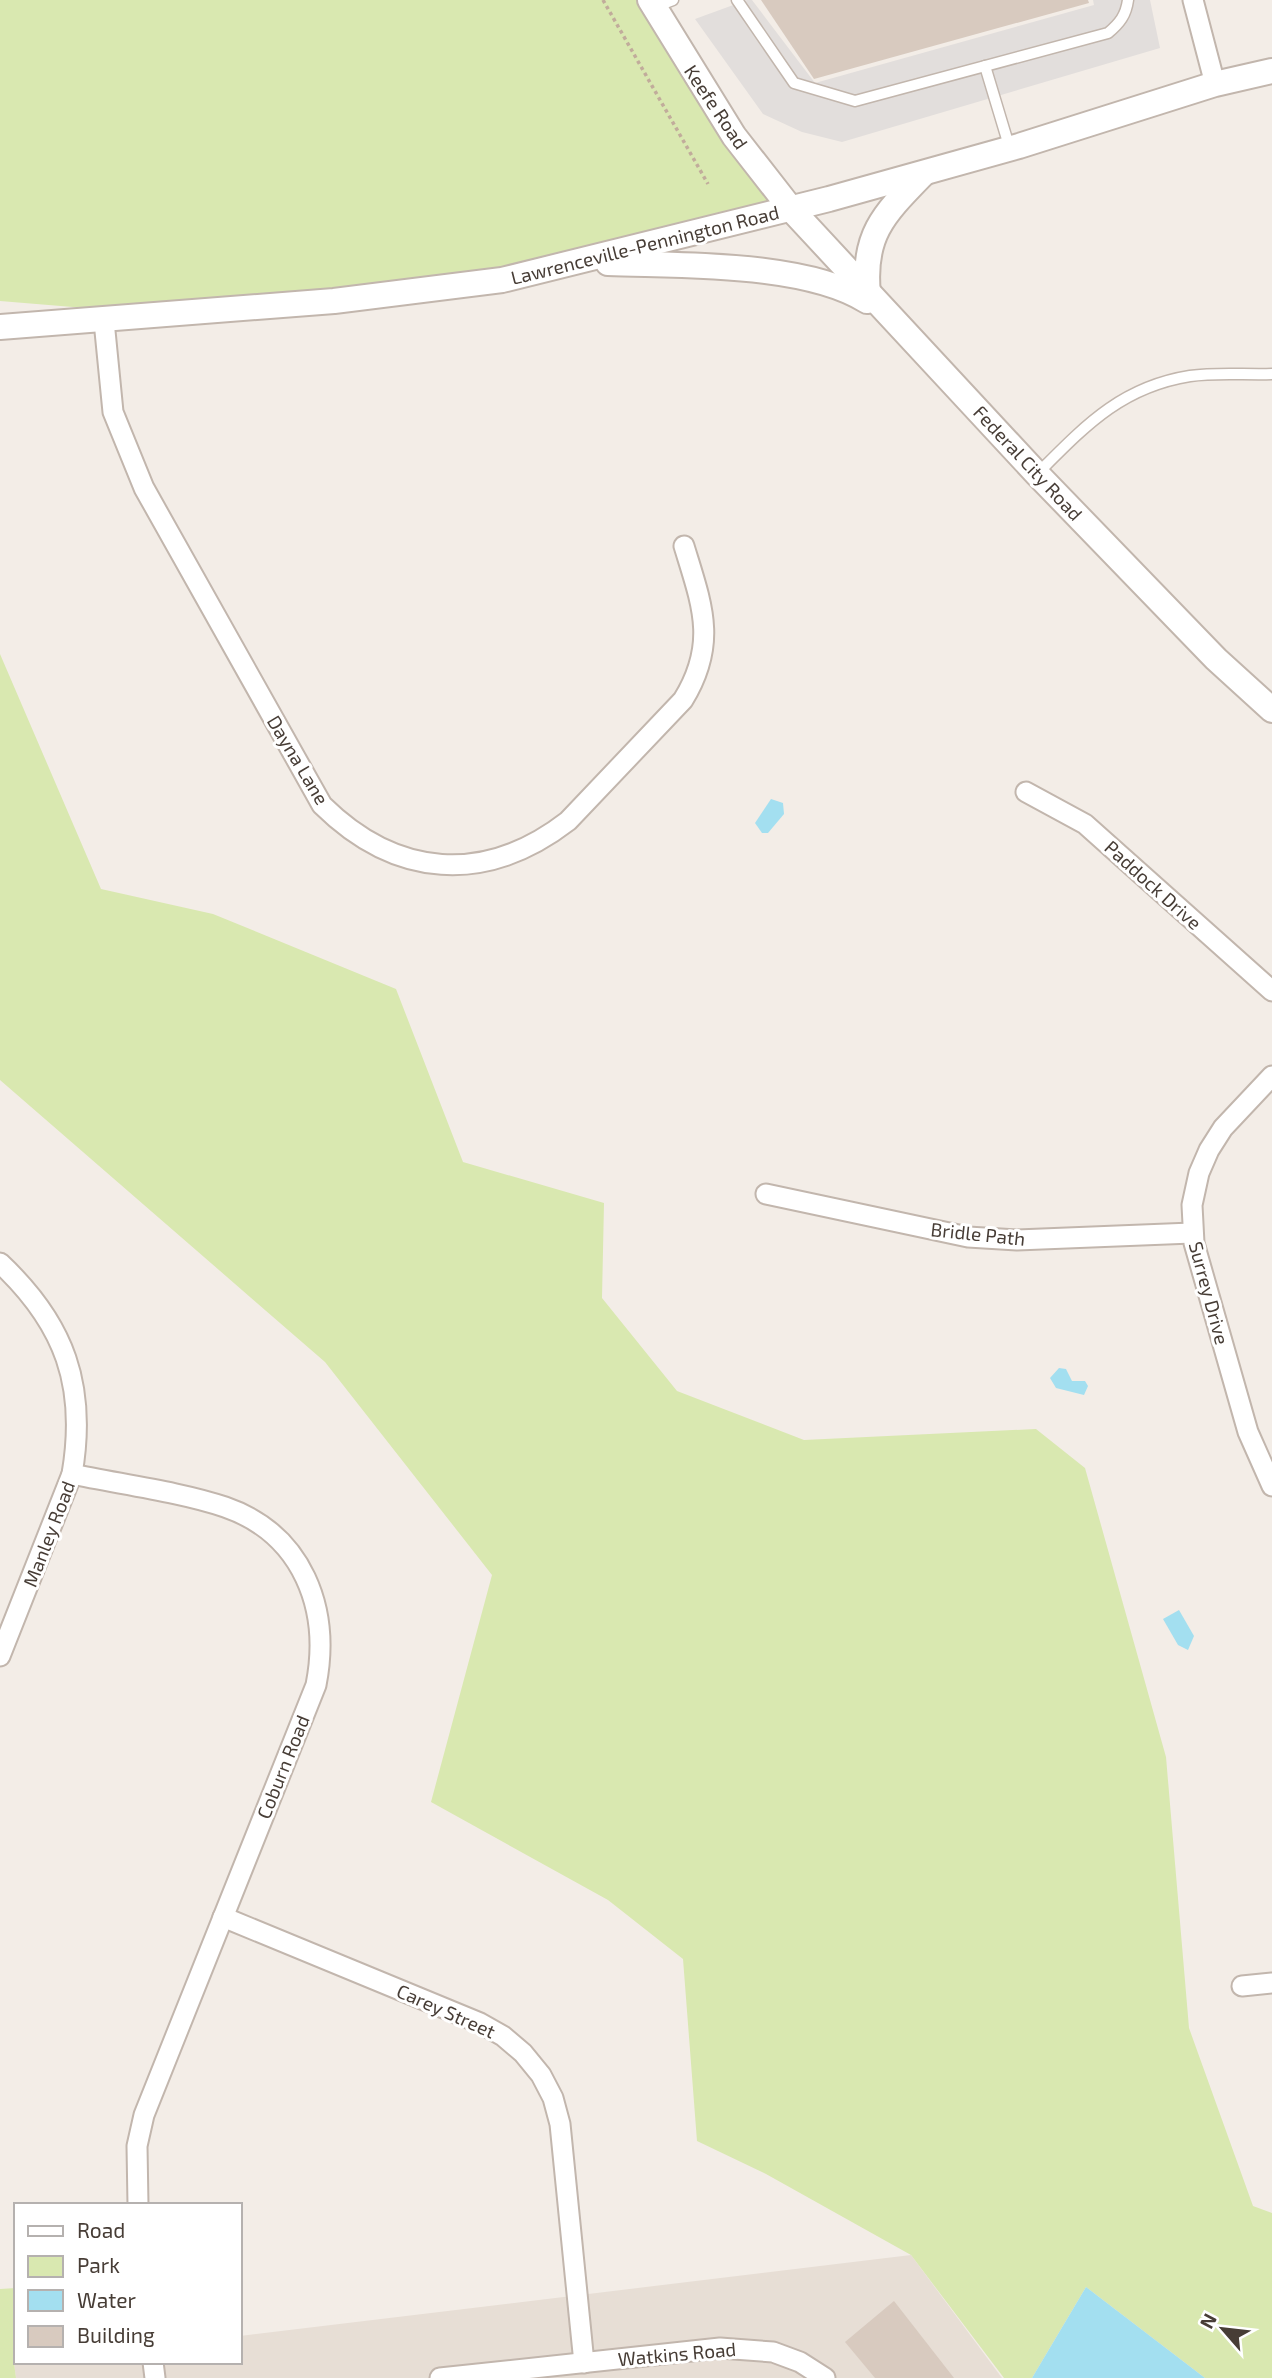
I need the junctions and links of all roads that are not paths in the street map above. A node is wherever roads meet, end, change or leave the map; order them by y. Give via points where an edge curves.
1 (737, 0) edge
2 (1128, 0) edge
3 (1193, 0) edge
4 (659, 2) edge
5 (985, 66) junction
6 (1272, 71) edge
7 (1215, 85) junction
8 (1010, 149) junction
9 (925, 172) junction
10 (791, 209) junction
11 (583, 262) junction
12 (869, 294) junction
13 (887, 313) junction
14 (104, 321) junction
15 (0, 327) edge
16 (1272, 373) edge
17 (1037, 474) junction
18 (684, 546) dead end
19 (1272, 710) edge
20 (1026, 792) dead end
21 (1272, 991) edge
22 (1272, 1076) edge
23 (766, 1194) dead end
24 (1192, 1233) junction
25 (0, 1263) edge
26 (72, 1474) junction
27 (1272, 1486) edge
28 (0, 1656) edge
29 (223, 1917) junction
30 (1272, 1983) edge
31 (1242, 1986) dead end
32 (138, 2203) edge
33 (584, 2363) junction
34 (440, 2378) edge
35 (825, 2378) edge

1 - 5 lane via 794,83 855,101
2 - 5 lane via 1119,24 1108,33
3 - 7 street
4 - 10 street, Keefe Road via 734,136
5 - 8 lane
6 - 7 street, Lawrenceville-Pennington Road
7 - 8 street, Lawrenceville-Pennington Road
8 - 9 street, Lawrenceville-Pennington Road
9 - 10 street, Lawrenceville-Pennington Road
9 - 12 street via 889,209 873,235 866,268
10 - 11 street, Lawrenceville-Pennington Road
10 - 12 street, Federal City Road
11 - 13 street via 718,268 820,280 850,290
11 - 14 street, Lawrenceville-Pennington Road via 420,293
12 - 13 street, Federal City Road
13 - 17 street, Federal City Road
14 - 15 street, Lawrenceville-Pennington Road
14 - 18 street, Dayna Lane via 113,412 144,488 322,805 343,826 392,854 434,864 486,862 547,838 683,700 704,652 705,613
16 - 17 lane via 1191,376 1136,393 1088,423
17 - 19 street, Federal City Road via 1216,659
20 - 21 street, Paddock Drive via 1085,824
22 - 24 street, Surrey Drive via 1223,1128 1209,1150 1192,1205
23 - 24 street, Bridle Path via 968,1237 1017,1240
24 - 27 street, Surrey Drive via 1248,1432
25 - 26 street, Manley Road via 46,1315 65,1353 78,1409
26 - 28 street, Manley Road
26 - 29 street, Coburn Road via 224,1507 250,1518 290,1552 316,1603 322,1633 316,1685
29 - 32 street, Coburn Road via 144,2115 137,2146
29 - 33 street, Carey Street via 480,2023 523,2053 547,2087 560,2124
30 - 31 street
33 - 34 street, Watkins Road
33 - 35 street, Watkins Road via 748,2348 800,2362

